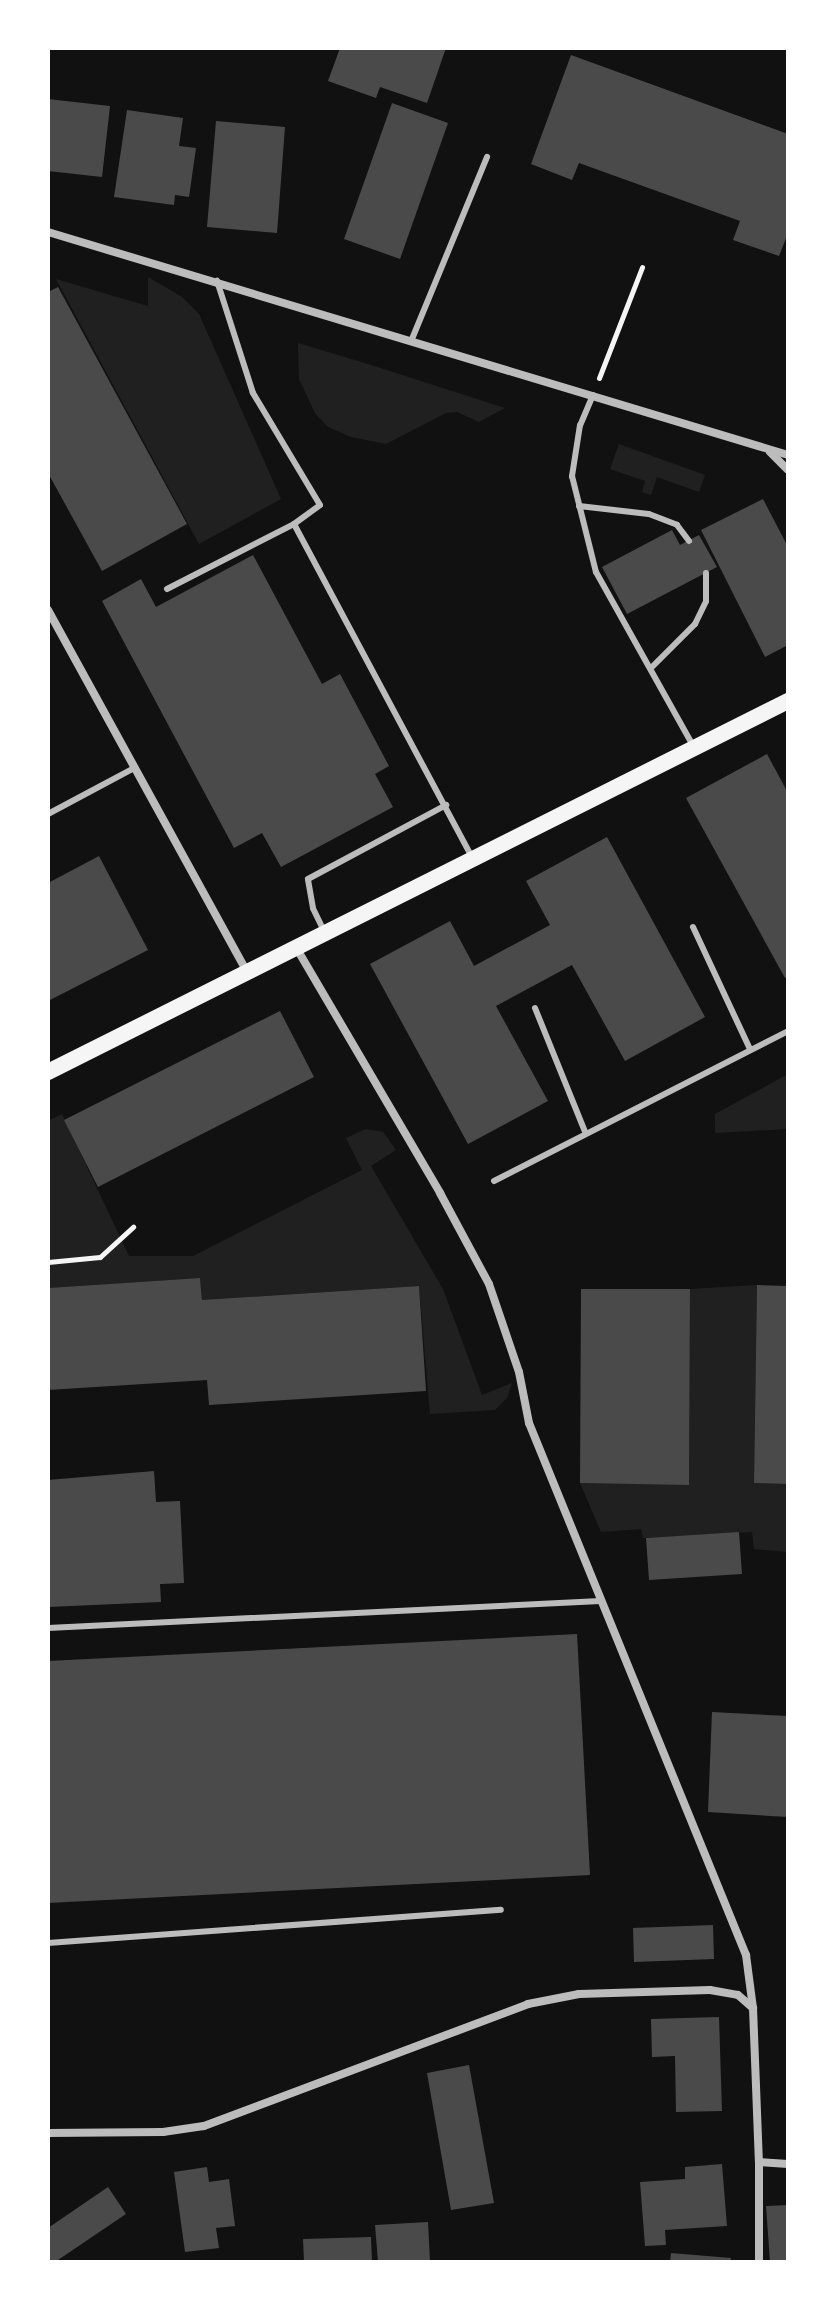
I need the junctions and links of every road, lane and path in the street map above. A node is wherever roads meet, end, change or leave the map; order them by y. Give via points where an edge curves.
1 (487, 157) dead end
2 (48, 232) edge
3 (642, 267) dead end
4 (217, 281) junction
5 (412, 339) junction
6 (593, 394) junction
7 (769, 451) junction
8 (788, 455) edge
9 (788, 470) edge
10 (579, 506) junction
11 (294, 524) junction
12 (689, 541) dead end
13 (706, 573) dead end
14 (167, 589) dead end
15 (48, 610) edge
16 (652, 667) junction
17 (788, 701) edge
18 (694, 747) junction
19 (134, 768) junction
20 (446, 805) junction
21 (48, 814) edge
22 (474, 860) junction
23 (693, 927) dead end
24 (325, 935) junction
25 (297, 949) junction
26 (248, 974) junction
27 (535, 1008) dead end
28 (788, 1031) edge
29 (750, 1049) junction
30 (48, 1072) edge
31 (585, 1132) junction
32 (494, 1181) dead end
33 (133, 1227) dead end
34 (48, 1262) edge
35 (600, 1601) junction
36 (48, 1628) edge
37 (501, 1910) dead end
38 (48, 1943) edge
39 (753, 2008) junction
40 (48, 2133) edge
41 (759, 2162) junction
42 (788, 2164) edge
43 (759, 2262) edge

1 - 5 lane
2 - 4 street
3 - 6 path
4 - 5 street
4 - 11 lane via 253,393 320,505
5 - 6 street
6 - 7 street
6 - 10 lane via 573,453
7 - 8 street
7 - 9 street
10 - 12 lane via 649,514 677,525
10 - 16 lane via 596,572
11 - 14 lane
11 - 20 lane
13 - 16 lane via 706,601 695,624
15 - 19 street
16 - 18 lane
17 - 18 main road
18 - 22 main road
19 - 21 lane
19 - 26 street
20 - 22 lane
20 - 24 lane via 308,879
22 - 24 main road
23 - 29 lane
24 - 25 main road
25 - 26 main road
25 - 35 street via 489,1284 519,1372 529,1423
26 - 30 main road
27 - 31 lane
28 - 29 lane
29 - 31 lane
31 - 32 lane
33 - 34 path via 100,1257
35 - 36 lane
35 - 39 street via 746,1955
37 - 38 lane
39 - 40 street via 738,1995 710,1990 579,1994 528,2004 204,2126 163,2132
39 - 41 street
41 - 42 street
41 - 43 street

